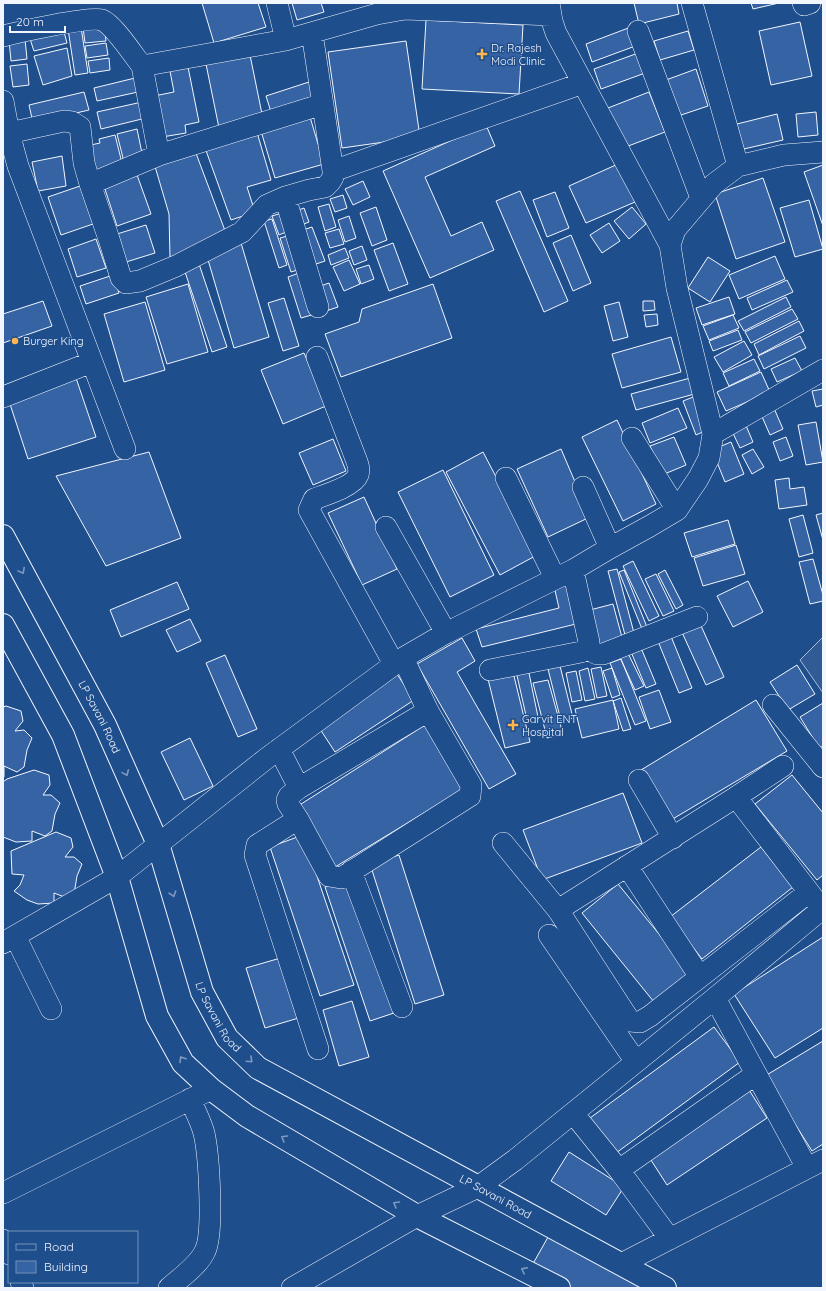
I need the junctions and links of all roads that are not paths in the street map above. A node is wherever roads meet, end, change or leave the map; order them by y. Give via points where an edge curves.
1 (277, 3) edge
2 (692, 3) edge
3 (803, 3) edge
4 (810, 3) edge
5 (377, 8) edge
6 (550, 9) edge
7 (638, 31) dead end
8 (312, 33) junction
9 (3, 36) edge
10 (286, 40) junction
11 (142, 66) junction
12 (583, 83) junction
13 (3, 101) edge
14 (323, 104) junction
15 (9, 133) junction
16 (823, 152) edge
17 (159, 155) junction
18 (738, 166) junction
19 (333, 170) junction
20 (90, 184) junction
21 (285, 197) junction
22 (701, 198) junction
23 (670, 245) junction
24 (318, 307) dead end
25 (317, 357) dead end
26 (92, 362) junction
27 (823, 370) edge
28 (3, 397) edge
29 (713, 434) junction
30 (632, 438) dead end
31 (125, 449) dead end
32 (506, 478) dead end
33 (583, 487) dead end
34 (678, 510) junction
35 (386, 527) dead end
36 (3, 536) edge
37 (610, 548) junction
38 (564, 574) junction
39 (697, 617) dead end
40 (3, 625) edge
41 (446, 633) junction
42 (588, 649) junction
43 (399, 661) junction
44 (490, 670) dead end
45 (773, 705) dead end
46 (428, 711) junction
47 (279, 749) junction
48 (783, 766) dead end
49 (823, 767) edge
50 (639, 780) dead end
51 (299, 788) junction
52 (736, 797) junction
53 (298, 819) junction
54 (673, 838) junction
55 (503, 843) dead end
56 (158, 844) junction
57 (627, 866) junction
58 (351, 871) junction
59 (116, 877) junction
60 (809, 892) junction
61 (822, 908) edge
62 (558, 910) junction
63 (549, 935) dead end
64 (9, 939) edge
65 (700, 977) junction
66 (715, 998) junction
67 (402, 1007) dead end
68 (51, 1009) dead end
69 (318, 1049) dead end
70 (636, 1062) junction
71 (756, 1074) junction
72 (211, 1089) junction
73 (190, 1099) junction
74 (573, 1113) junction
75 (815, 1164) edge
76 (619, 1170) junction
77 (478, 1187) junction
78 (3, 1193) edge
79 (417, 1216) junction
80 (670, 1239) junction
81 (3, 1240) edge
82 (8, 1252) edge
83 (621, 1264) junction
84 (169, 1288) edge
85 (292, 1288) edge
86 (559, 1288) edge
87 (665, 1288) edge

1 - 10 street
2 - 18 street
3 - 4 street
5 - 6 street
5 - 8 street
6 - 12 street via 556,33
7 - 22 street
8 - 10 street
8 - 14 street
9 - 11 street via 102,20 112,28
10 - 11 street
11 - 17 street
12 - 19 street
12 - 23 street
13 - 15 street
14 - 17 street
14 - 19 street
15 - 20 street via 64,121 80,127 84,163
15 - 26 street via 18,166
16 - 18 street via 784,155
17 - 20 street
18 - 22 street via 714,184
19 - 21 street via 330,182 325,187
20 - 21 street via 121,278 126,283 140,281 176,266 242,232 267,205
21 - 24 street
22 - 23 street via 675,230
23 - 29 street via 677,288
25 - 43 street via 359,468 358,476 352,483 314,499 309,510
26 - 28 street
26 - 31 street
27 - 29 street
29 - 34 street via 709,458
30 - 34 street
32 - 38 street
33 - 37 street
34 - 37 street
35 - 41 street
36 -> 56 main road, LP Savani Road via 105,725
37 - 38 street
38 - 41 street
38 - 42 street via 589,642
39 - 42 street via 603,654
40 - 59 main road via 63,735
41 - 43 street
42 - 44 street
43 - 46 street
43 - 47 street
45 - 49 street
46 - 51 street
46 - 58 street via 471,785 470,796
47 - 51 street
47 - 56 street
48 - 52 street
50 - 54 street
51 - 53 street via 287,800
52 - 54 street
52 - 60 street
53 - 58 street via 329,876 341,878
53 - 69 street via 257,845 255,855
54 - 57 street
55 - 62 street
56 - 59 street
56 -> 77 main road, LP Savani Road via 202,992 226,1038 258,1068
57 - 62 street
57 - 65 street
58 - 67 street
59 - 64 street
72 -> 59 main road via 183,1063 157,1016
60 - 61 street
60 - 65 street
61 - 66 street
62 - 65 street via 630,1021 640,1022 650,1016
63 - 70 street
64 - 68 street
66 - 70 street
66 - 71 street
70 - 74 street
71 - 75 street
71 - 76 street
72 - 73 street
79 -> 72 main road via 248,1116
73 - 78 street
73 - 84 street via 204,1132 210,1208 208,1242 201,1259
74 - 76 street
74 - 77 street
75 - 80 street
76 - 80 street
77 - 79 street
77 - 83 main road, LP Savani Road
79 - 85 street
86 -> 79 main road
80 - 83 street
81 - 82 street
83 - 87 main road, LP Savani Road

